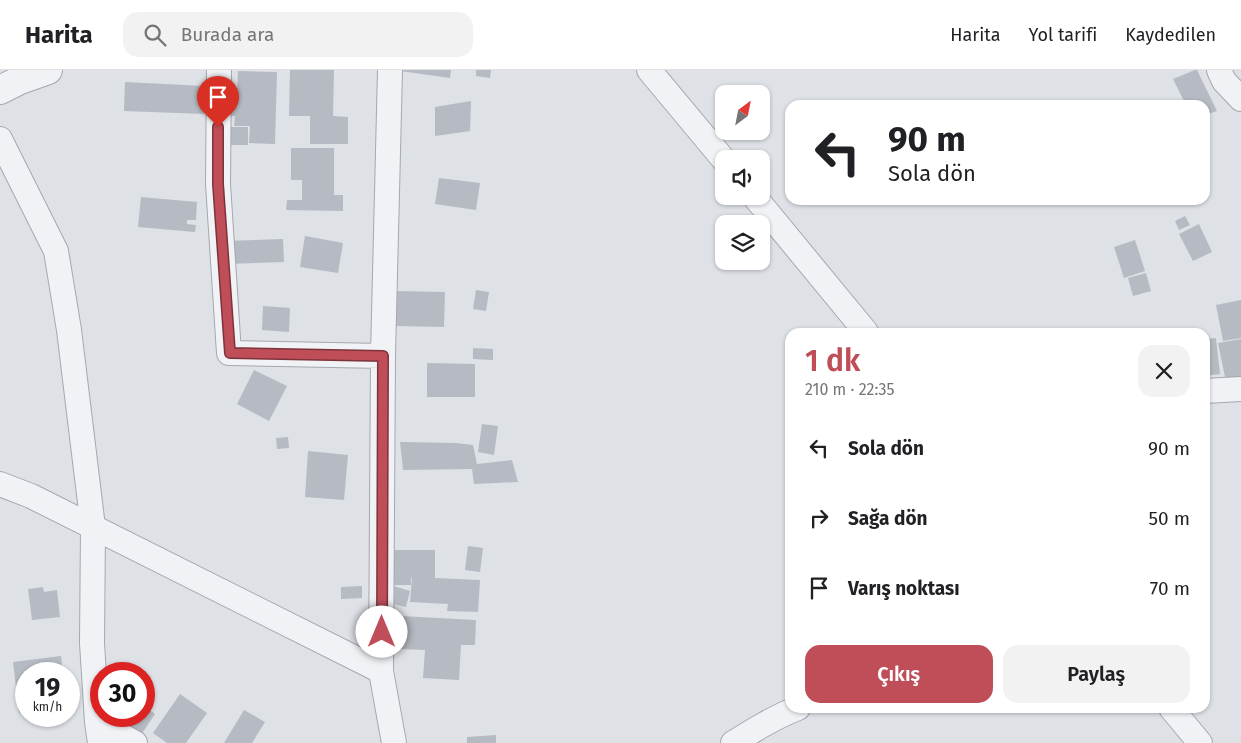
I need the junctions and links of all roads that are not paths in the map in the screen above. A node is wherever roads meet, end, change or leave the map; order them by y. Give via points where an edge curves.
1 (48, 70) edge
2 (219, 70) edge
3 (390, 70) edge
4 (650, 70) edge
5 (1219, 70) edge
6 (0, 90) edge
7 (1241, 99) edge
8 (0, 139) edge
9 (716, 150) edge
10 (761, 205) edge
11 (863, 328) edge
12 (383, 356) junction
13 (1241, 388) edge
14 (1210, 391) edge
15 (0, 484) edge
16 (93, 527) junction
17 (381, 671) junction
18 (785, 713) edge
19 (1176, 713) edge
20 (98, 733) edge
21 (135, 743) edge
22 (394, 743) edge
23 (733, 743) edge
24 (1200, 743) edge

1 - 6 street
2 - 12 street via 218,184 230,353
3 - 12 street
4 - 9 street
5 - 7 street via 1224,81
8 - 16 street via 56,251
10 - 11 street
12 - 17 street
13 - 14 street
15 - 16 street
16 - 17 street
16 - 20 street via 92,643
17 - 22 street
18 - 23 street
19 - 24 street
20 - 21 street

